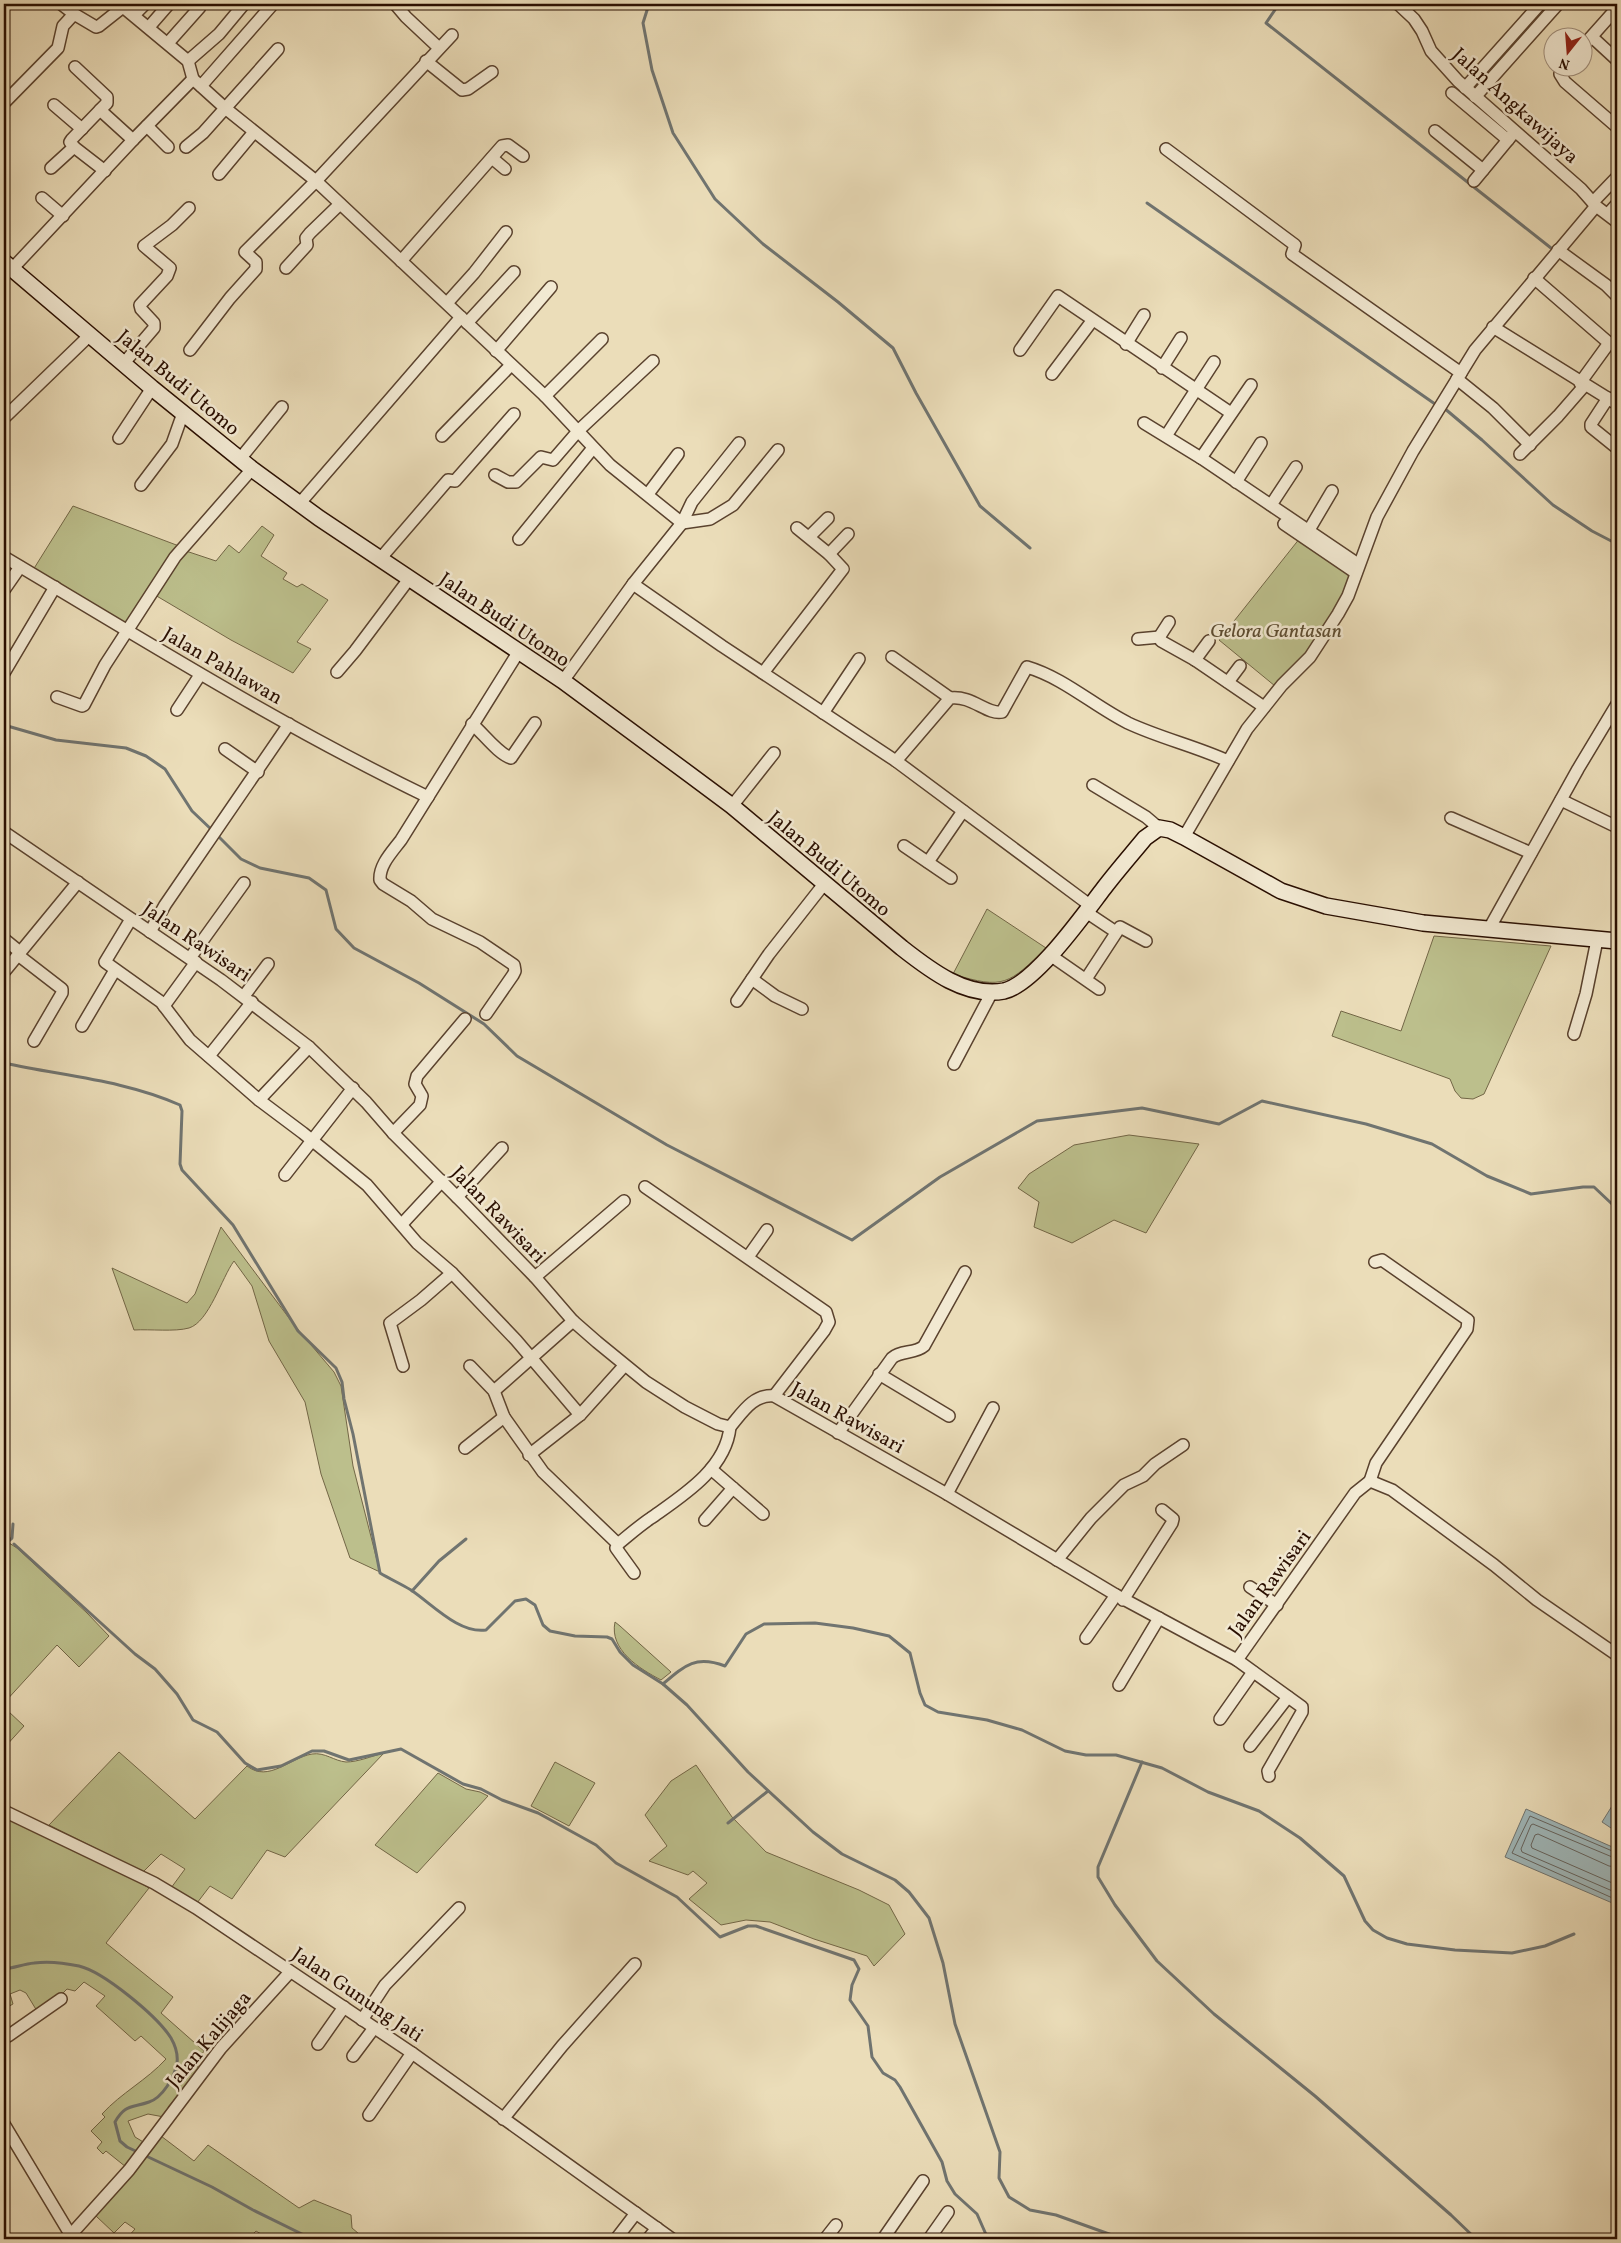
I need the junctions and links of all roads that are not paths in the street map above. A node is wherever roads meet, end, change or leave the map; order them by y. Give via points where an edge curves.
1 (61, 4) edge
2 (146, 4) edge
3 (169, 4) edge
4 (244, 4) edge
5 (274, 4) edge
6 (395, 4) edge
7 (1398, 4) edge
8 (1540, 4) edge
9 (1558, 4) edge
10 (200, 7) dead end
11 (1617, 8) edge
12 (74, 14) junction
13 (134, 15) junction
14 (149, 27) junction
15 (1594, 33) edge
16 (452, 35) dead end
17 (168, 43) junction
18 (1594, 44) edge
19 (439, 48) junction
20 (278, 49) dead end
21 (1490, 59) junction
22 (1617, 60) edge
23 (426, 61) junction
24 (188, 62) junction
25 (75, 66) dead end
26 (1500, 69) junction
27 (492, 72) dead end
28 (1562, 78) edge
29 (197, 83) junction
30 (1464, 88) junction
31 (1452, 92) dead end
32 (1475, 97) junction
33 (4, 103) edge
34 (54, 105) dead end
35 (225, 108) junction
36 (100, 110) junction
37 (147, 126) junction
38 (1617, 127) edge
39 (82, 129) junction
40 (1435, 131) dead end
41 (254, 132) junction
42 (1512, 136) junction
43 (133, 140) junction
44 (168, 146) dead end
45 (74, 147) junction
46 (186, 148) dead end
47 (1166, 149) dead end
48 (523, 156) dead end
49 (492, 158) junction
50 (52, 168) dead end
51 (504, 169) dead end
52 (1483, 170) junction
53 (105, 171) junction
54 (219, 174) dead end
55 (1617, 178) edge
56 (316, 181) junction
57 (1474, 181) dead end
58 (42, 198) dead end
59 (340, 204) junction
60 (1595, 204) junction
61 (1617, 204) edge
62 (190, 208) dead end
63 (1608, 214) junction
64 (63, 216) junction
65 (1617, 222) edge
66 (506, 232) dead end
67 (1558, 250) junction
68 (401, 261) junction
69 (8, 266) edge
70 (286, 268) dead end
71 (514, 272) dead end
72 (1534, 278) junction
73 (551, 287) dead end
74 (1617, 296) edge
75 (447, 303) junction
76 (1144, 315) dead end
77 (464, 320) junction
78 (1092, 321) junction
79 (1494, 327) junction
80 (90, 335) junction
81 (1181, 338) dead end
82 (602, 339) dead end
83 (1126, 344) junction
84 (190, 350) dead end
85 (496, 350) junction
86 (1020, 350) dead end
87 (653, 361) dead end
88 (1214, 362) dead end
89 (124, 363) junction
90 (511, 365) junction
91 (1162, 368) junction
92 (1052, 374) dead end
93 (1459, 376) junction
94 (1582, 384) junction
95 (1251, 385) dead end
96 (152, 388) junction
97 (1196, 390) junction
98 (545, 396) junction
99 (1613, 401) edge
100 (282, 407) dead end
101 (183, 413) junction
102 (1231, 413) junction
103 (514, 414) dead end
104 (4, 418) edge
105 (1144, 422) dead end
106 (579, 430) junction
107 (442, 436) dead end
108 (1166, 436) junction
109 (119, 438) dead end
110 (739, 443) dead end
111 (1261, 443) dead end
112 (1530, 445) junction
113 (593, 448) junction
114 (1617, 448) edge
115 (778, 450) dead end
116 (678, 454) dead end
117 (1520, 454) dead end
118 (1201, 458) junction
119 (240, 459) junction
120 (1296, 467) dead end
121 (252, 469) junction
122 (496, 474) dead end
123 (1236, 482) junction
124 (141, 485) dead end
125 (1332, 491) dead end
126 (648, 494) junction
127 (300, 503) junction
128 (1271, 505) junction
129 (828, 518) dead end
130 (682, 523) junction
131 (1284, 524) dead end
132 (797, 528) dead end
133 (1308, 530) junction
134 (848, 534) dead end
135 (810, 536) junction
136 (519, 539) dead end
137 (829, 554) junction
138 (4, 558) edge
139 (380, 559) junction
140 (20, 567) junction
141 (1357, 568) junction
142 (409, 579) junction
143 (633, 584) junction
144 (55, 587) junction
145 (4, 590) edge
146 (1169, 622) dead end
147 (126, 631) junction
148 (1160, 637) junction
149 (1138, 639) dead end
150 (1209, 641) dead end
151 (519, 651) junction
152 (892, 658) dead end
153 (859, 659) dead end
154 (1194, 660) junction
155 (1240, 666) dead end
156 (337, 672) dead end
157 (4, 673) edge
158 (764, 673) junction
159 (200, 675) junction
160 (562, 681) junction
161 (1228, 682) junction
162 (57, 697) dead end
163 (950, 698) junction
164 (1264, 707) junction
165 (177, 710) dead end
166 (1616, 710) edge
167 (823, 713) junction
168 (535, 723) dead end
169 (289, 724) junction
170 (472, 724) junction
171 (225, 749) dead end
172 (774, 753) dead end
173 (896, 761) junction
174 (1228, 761) junction
175 (258, 772) junction
176 (1093, 785) dead end
177 (428, 797) junction
178 (1562, 800) junction
179 (732, 806) junction
180 (963, 811) junction
181 (1451, 818) dead end
182 (1617, 827) edge
183 (1158, 828) junction
184 (4, 832) edge
185 (1184, 837) junction
186 (904, 846) dead end
187 (1531, 853) junction
188 (928, 862) junction
189 (951, 878) dead end
190 (78, 882) junction
191 (244, 883) dead end
192 (824, 884) junction
193 (1088, 909) junction
194 (131, 920) junction
195 (1489, 929) junction
196 (150, 932) junction
197 (1116, 932) junction
198 (4, 939) edge
199 (1597, 940) junction
200 (1617, 940) edge
201 (1146, 941) dead end
202 (19, 953) junction
203 (1050, 955) junction
204 (193, 960) junction
205 (268, 964) dead end
206 (114, 970) junction
207 (4, 972) edge
208 (752, 979) junction
209 (1086, 980) junction
210 (1099, 989) dead end
211 (992, 992) junction
212 (248, 999) junction
213 (737, 1001) dead end
214 (164, 1006) junction
215 (802, 1009) dead end
216 (486, 1014) dead end
217 (465, 1020) dead end
218 (82, 1026) dead end
219 (1574, 1034) dead end
220 (34, 1041) dead end
221 (309, 1047) junction
222 (208, 1056) junction
223 (954, 1064) dead end
224 (353, 1088) junction
225 (259, 1100) junction
226 (393, 1133) junction
227 (311, 1139) junction
228 (502, 1148) dead end
229 (285, 1175) dead end
230 (442, 1181) junction
231 (645, 1187) dead end
232 (457, 1197) junction
233 (624, 1201) dead end
234 (402, 1224) junction
235 (767, 1230) dead end
236 (748, 1257) junction
237 (1375, 1262) dead end
238 (965, 1272) dead end
239 (452, 1274) junction
240 (535, 1276) junction
241 (573, 1321) junction
242 (533, 1359) junction
243 (403, 1366) dead end
244 (470, 1366) dead end
245 (624, 1366) junction
246 (879, 1374) junction
247 (494, 1391) junction
248 (774, 1396) junction
249 (993, 1408) dead end
250 (580, 1415) junction
251 (949, 1416) dead end
252 (504, 1417) junction
253 (730, 1427) junction
254 (838, 1433) junction
255 (1182, 1445) dead end
256 (466, 1448) dead end
257 (530, 1454) junction
258 (710, 1469) junction
259 (1370, 1481) junction
260 (733, 1488) junction
261 (947, 1494) junction
262 (1162, 1510) dead end
263 (763, 1514) dead end
264 (705, 1520) dead end
265 (618, 1544) junction
266 (1057, 1560) junction
267 (634, 1573) dead end
268 (1250, 1586) dead end
269 (1120, 1597) junction
270 (1276, 1605) junction
271 (1159, 1618) junction
272 (1086, 1638) dead end
273 (1617, 1655) edge
274 (1237, 1660) junction
275 (1253, 1672) junction
276 (1119, 1685) dead end
277 (1288, 1697) junction
278 (1220, 1719) dead end
279 (1250, 1746) dead end
280 (1269, 1776) dead end
281 (4, 1811) edge
282 (459, 1908) dead end
283 (635, 1964) dead end
284 (290, 1972) junction
285 (61, 1999) dead end
286 (344, 2008) junction
287 (362, 2020) junction
288 (374, 2028) junction
289 (4, 2034) edge
290 (318, 2044) dead end
291 (412, 2053) junction
292 (353, 2056) dead end
293 (369, 2115) dead end
294 (503, 2119) junction
295 (4, 2124) edge
296 (923, 2181) dead end
297 (948, 2212) dead end
298 (636, 2213) junction
299 (836, 2225) dead end
300 (657, 2228) junction
301 (70, 2238) edge
302 (616, 2239) edge
303 (648, 2239) edge
304 (672, 2239) edge
305 (825, 2239) edge
306 (883, 2239) edge
307 (929, 2239) edge

1 - 12 street
2 - 13 street
3 - 14 street
4 - 24 street via 219,34
5 - 29 street
6 - 19 street
7 - 30 street, Jalan Angkawijaya via 1422,31 1439,62
8 - 21 street
9 - 26 street
10 - 17 street
11 - 15 street
12 - 13 street via 96,27 123,7
12 - 33 street via 63,26 58,48
13 - 14 street
14 - 17 street
16 - 19 street
17 - 24 street
18 - 22 street
19 - 23 street
20 - 35 street
21 - 26 street
21 - 30 street
23 - 27 street via 462,90
23 - 56 street
24 - 29 street
25 - 36 street via 108,97 108,103
26 - 32 street
28 - 38 street
29 - 35 street
29 - 37 street
30 - 32 street, Jalan Angkawijaya
31 - 42 street
32 - 42 street, Jalan Angkawijaya
34 - 39 street
35 - 41 street
35 - 46 street
36 - 39 street
36 - 43 street
37 - 43 street
37 - 44 street
39 - 45 street via 70,141
40 - 52 street
41 - 54 street
41 - 56 street
42 - 52 street
42 - 60 street, Jalan Angkawijaya
43 - 53 street
45 - 50 street
45 - 53 street
47 - 93 street via 1296,245 1292,254
48 - 49 street via 505,145
49 - 51 street
49 - 68 street
52 - 57 street
53 - 64 street
55 - 60 street
56 - 59 street
56 - 84 street via 245,252 256,262 256,269
58 - 64 street
59 - 68 street
59 - 70 street via 310,233 306,238 307,245
60 - 63 street, Jalan Angkawijaya
60 - 67 street
61 - 63 street
62 - 89 street via 144,246 170,268 167,276 140,305 154,323 154,328
63 - 65 street, Jalan Angkawijaya
64 - 69 street
66 - 75 street
67 - 72 street
67 - 74 street
68 - 75 street
69 - 80 street, Jalan Budi Utomo
71 - 77 street
72 - 79 street
72 - 94 street via 1608,341
73 - 85 street
75 - 77 street
76 - 83 street
77 - 85 street
77 - 127 street
78 - 83 street
78 - 86 street via 1058,296
78 - 92 street
79 - 93 street
79 - 94 street
80 - 89 street, Jalan Budi Utomo
80 - 104 street
81 - 91 street
82 - 98 street
83 - 91 street
85 - 90 street
87 - 106 street
88 - 97 street
89 - 96 street, Jalan Budi Utomo
90 - 98 street
90 - 107 street
91 - 97 street
93 - 112 street
93 - 141 street via 1377,517
94 - 99 street
94 - 112 street
95 - 102 street
96 - 101 street, Jalan Budi Utomo
96 - 109 street
97 - 102 street
97 - 108 street
98 - 106 street
99 - 114 street via 1591,427
100 - 119 street
101 - 119 street, Jalan Budi Utomo
101 - 124 street via 172,444
102 - 118 street
103 - 139 street via 455,481 448,480
105 - 108 street
106 - 113 street
106 - 122 street via 553,460 541,457 516,482 508,482
108 - 118 street
110 - 130 street via 692,502
111 - 123 street
112 - 117 street
113 - 126 street
113 - 136 street
115 - 130 street via 733,505 710,519
116 - 126 street
118 - 123 street
119 - 121 street, Jalan Budi Utomo
120 - 128 street
121 - 127 street, Jalan Budi Utomo
121 - 147 street via 181,548
123 - 128 street
125 - 133 street
126 - 130 street
127 - 139 street, Jalan Budi Utomo
128 - 133 street
129 - 135 street
130 - 143 street
131 - 141 street
132 - 135 street
133 - 141 street
134 - 137 street
135 - 137 street
137 - 158 street via 839,562 842,571
138 - 140 street, Jalan Pahlawan
139 - 142 street, Jalan Budi Utomo
140 - 144 street, Jalan Pahlawan
140 - 145 street
141 - 164 street via 1342,608 1323,637
142 - 151 street, Jalan Budi Utomo
142 - 156 street
143 - 158 street
143 - 160 street
144 - 147 street, Jalan Pahlawan
144 - 157 street
146 - 148 street
147 - 159 street, Jalan Pahlawan
147 - 162 street via 84,705
148 - 149 street
148 - 154 street via 1163,643
150 - 154 street
151 - 160 street, Jalan Budi Utomo
151 - 170 street
152 - 163 street
153 - 167 street
154 - 161 street
155 - 161 street
158 - 167 street
159 - 165 street
159 - 169 street, Jalan Pahlawan
160 - 179 street, Jalan Budi Utomo
161 - 164 street
163 - 173 street
163 - 174 street via 968,699 1000,713 1027,667 1130,724
164 - 174 street
166 - 178 street
167 - 173 street
168 - 170 street via 511,758 499,751
169 - 175 street
169 - 177 street, Jalan Pahlawan
170 - 177 street
171 - 175 street
172 - 179 street
173 - 180 street
174 - 185 street
175 - 196 street via 165,905
176 - 183 street via 1146,817
177 - 216 street via 383,865 380,880 432,919 480,942 514,965 513,975
178 - 182 street
178 - 187 street
179 - 192 street, Jalan Budi Utomo
180 - 188 street
180 - 193 street
181 - 187 street
183 - 185 street
183 - 193 street via 1145,838
184 - 190 street, Jalan Rawisari
185 - 195 street via 1262,882 1299,898 1355,912
186 - 188 street
187 - 195 street
188 - 189 street
190 - 194 street, Jalan Rawisari
190 - 202 street
191 - 204 street
192 - 208 street
192 - 211 street, Jalan Budi Utomo via 930,970 962,985
193 - 197 street
193 - 203 street
194 - 196 street, Jalan Rawisari
194 - 206 street via 105,962
195 - 199 street
196 - 204 street, Jalan Rawisari
197 - 201 street via 1120,927
197 - 209 street
198 - 202 street
199 - 200 street
199 - 219 street
202 - 207 street
202 - 220 street via 62,989
203 - 209 street
203 - 211 street via 1016,986
204 - 212 street, Jalan Rawisari
204 - 214 street
205 - 212 street
206 - 214 street
206 - 218 street
208 - 213 street
208 - 215 street
209 - 210 street
211 - 223 street
212 - 221 street, Jalan Rawisari
212 - 222 street
214 - 222 street via 190,1040
217 - 226 street via 417,1076 414,1084 422,1096 420,1105
221 - 224 street, Jalan Rawisari
221 - 225 street
222 - 225 street
224 - 226 street, Jalan Rawisari
224 - 227 street
225 - 227 street
226 - 230 street, Jalan Rawisari
227 - 229 street
227 - 234 street via 367,1185
228 - 232 street
230 - 232 street, Jalan Rawisari
230 - 234 street
231 - 236 street
232 - 240 street, Jalan Rawisari
233 - 240 street
234 - 239 street via 417,1243
235 - 236 street
236 - 248 street via 829,1317 824,1331
237 - 259 street via 1382,1260 1468,1320 1467,1329 1376,1463
238 - 246 street via 924,1346 919,1351 896,1354
239 - 242 street
239 - 243 street via 390,1322
240 - 241 street, Jalan Rawisari
241 - 242 street
241 - 245 street, Jalan Rawisari
242 - 247 street
242 - 250 street
244 - 247 street
245 - 250 street
245 - 253 street, Jalan Rawisari via 685,1407
246 - 251 street
246 - 254 street
247 - 252 street
248 - 253 street, Jalan Rawisari via 755,1399
248 - 254 street, Jalan Rawisari
249 - 261 street
250 - 257 street
252 - 256 street
252 - 257 street
253 - 258 street
254 - 261 street, Jalan Rawisari
255 - 266 street via 1143,1476 1124,1485
257 - 265 street via 543,1472
258 - 260 street
258 - 265 street via 687,1492
259 - 270 street, Jalan Rawisari via 1355,1494
259 - 273 street via 1392,1490 1537,1600
260 - 263 street
260 - 264 street
261 - 266 street, Jalan Rawisari
262 - 269 street via 1170,1515 1172,1523
265 - 267 street via 616,1548
266 - 269 street, Jalan Rawisari
268 - 270 street
269 - 271 street, Jalan Rawisari
269 - 272 street
270 - 274 street, Jalan Rawisari
271 - 274 street, Jalan Rawisari
271 - 276 street
274 - 275 street
275 - 277 street
275 - 278 street
277 - 279 street
277 - 280 street via 1302,1707 1302,1712 1271,1764
281 - 284 street, Jalan Gunung Jati via 154,1883
282 - 287 street via 385,1985
283 - 294 street
284 - 286 street, Jalan Gunung Jati
284 - 301 street, Jalan Kalijaga via 221,2048 129,2170
285 - 289 street via 8,2036
286 - 287 street, Jalan Gunung Jati
286 - 290 street
287 - 288 street, Jalan Gunung Jati
288 - 291 street, Jalan Gunung Jati
288 - 292 street
291 - 293 street
291 - 294 street, Jalan Gunung Jati
294 - 298 street, Jalan Gunung Jati
295 - 301 street
296 - 306 street
297 - 307 street
298 - 300 street, Jalan Gunung Jati
298 - 302 street
299 - 305 street
300 - 303 street
300 - 304 street, Jalan Gunung Jati

